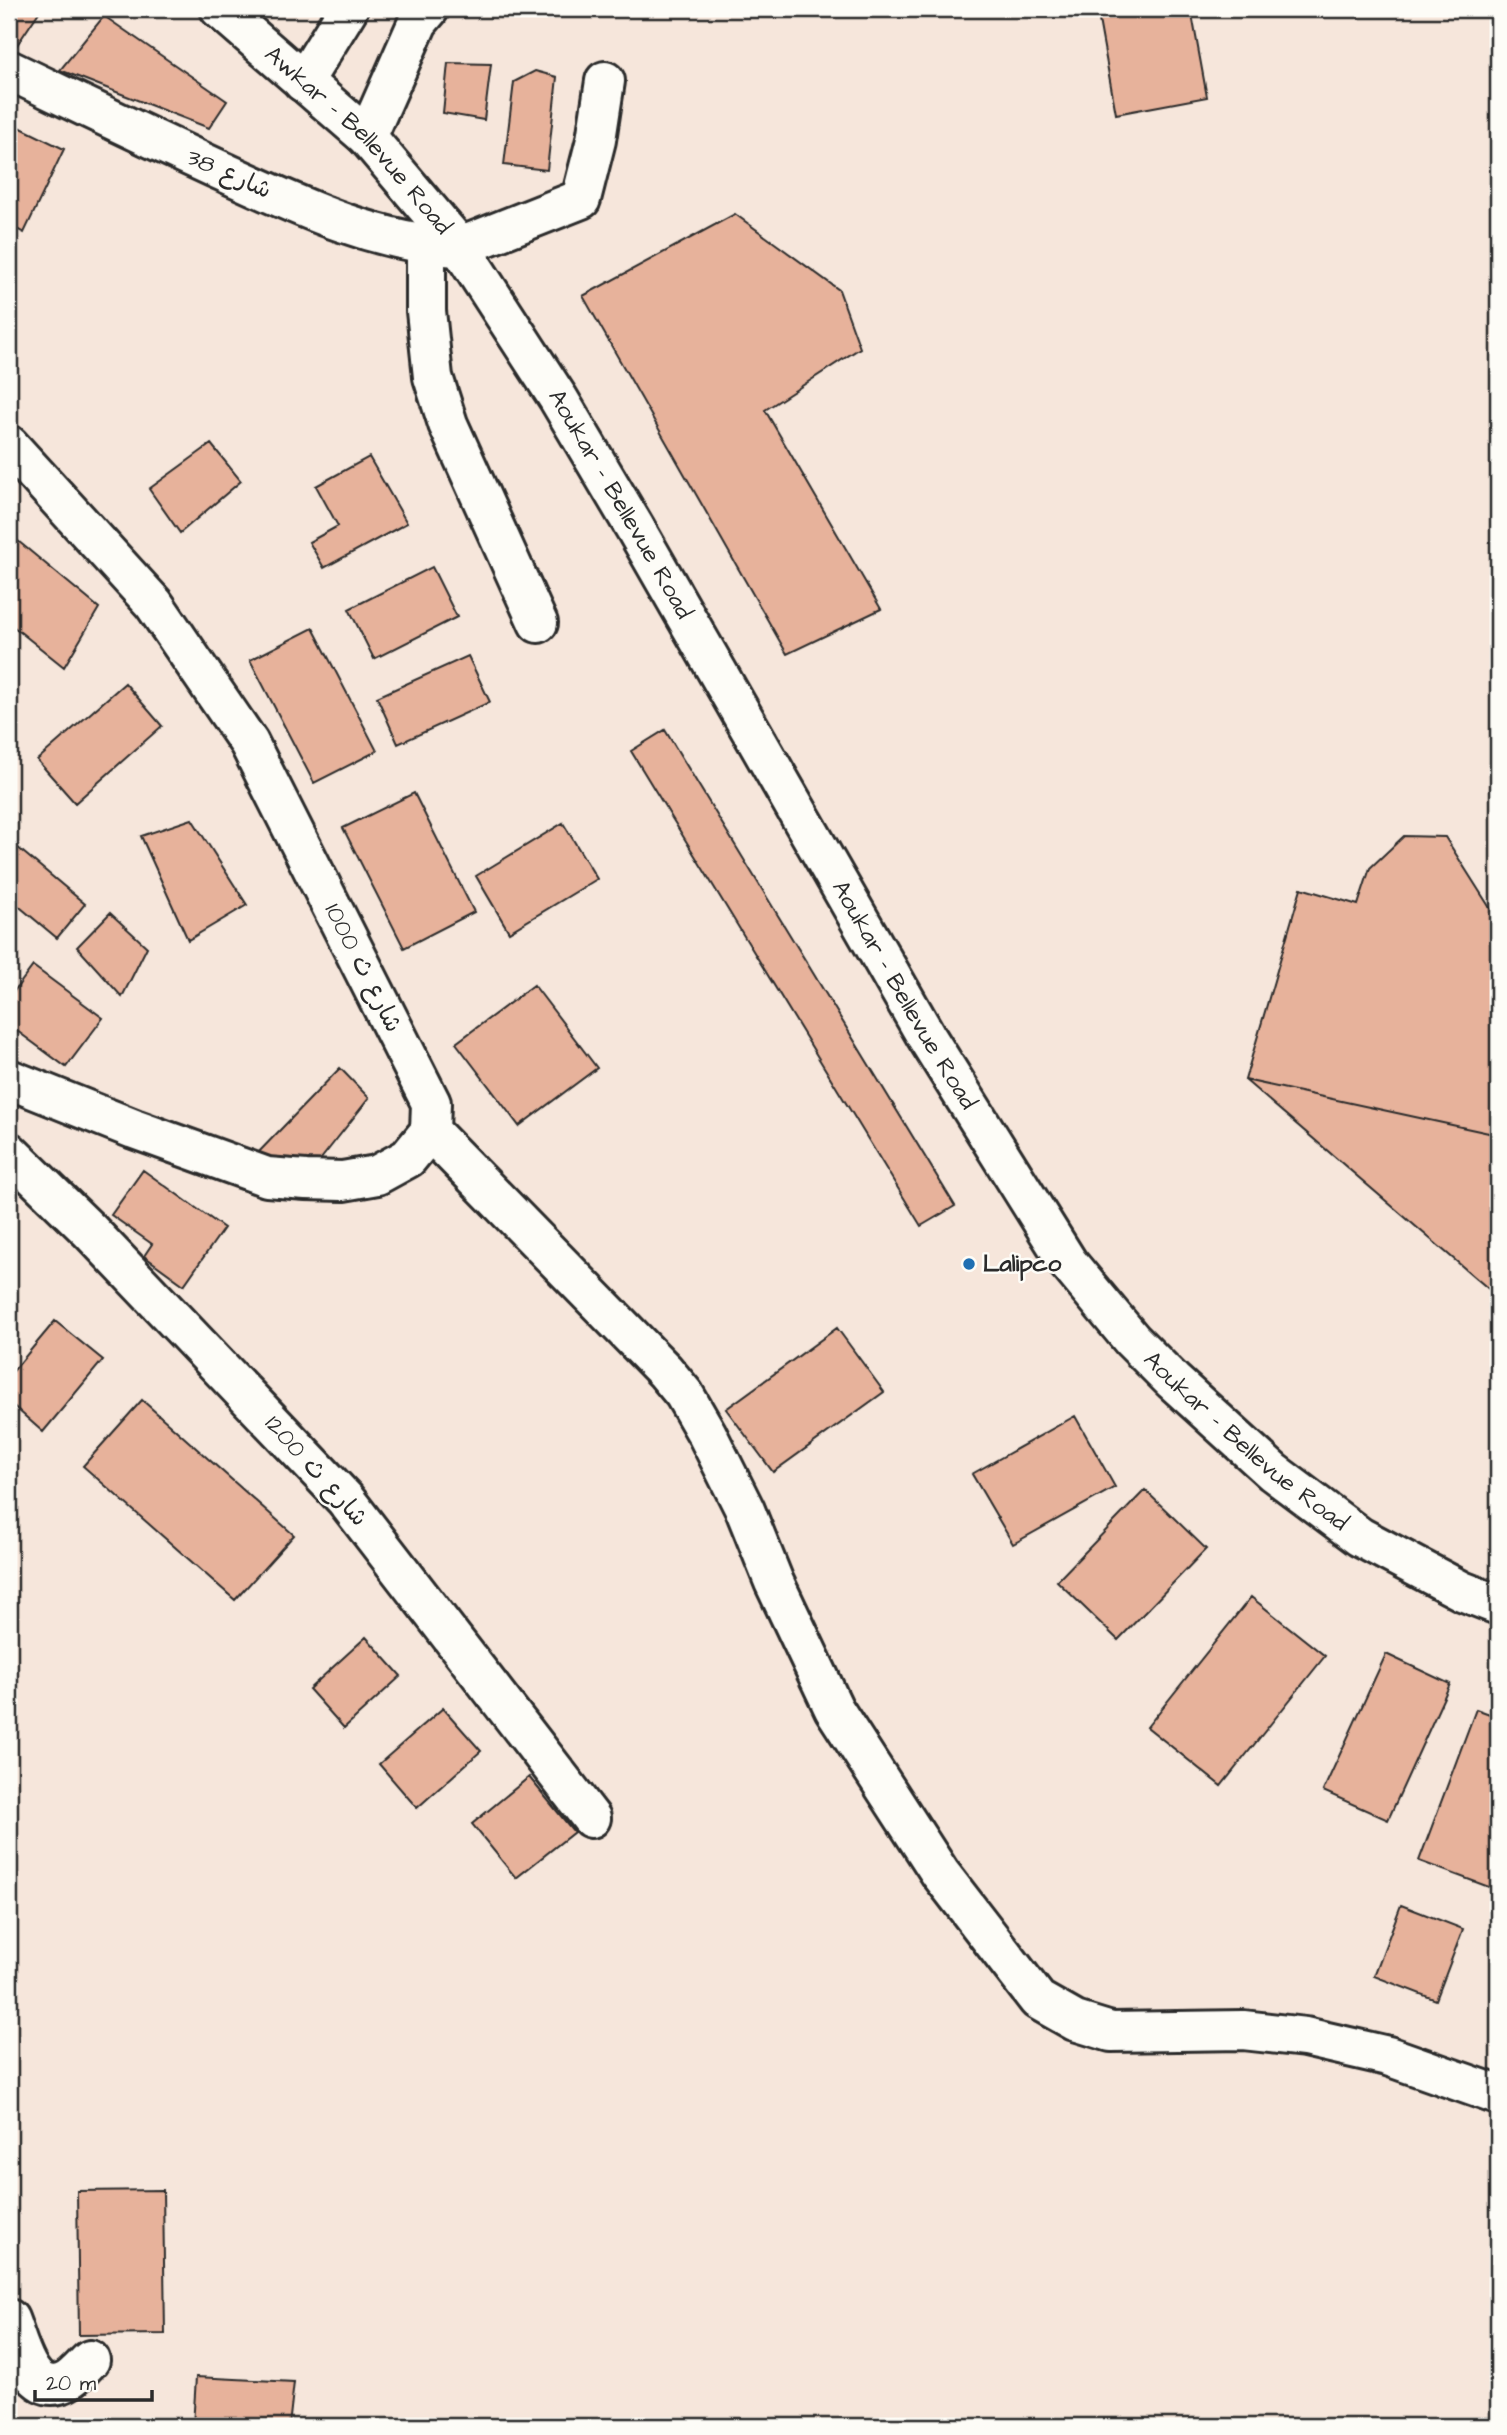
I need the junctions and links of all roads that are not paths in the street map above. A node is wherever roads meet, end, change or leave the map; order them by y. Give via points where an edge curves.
1 (220, 9) edge
2 (348, 9) edge
3 (429, 9) edge
4 (9, 70) edge
5 (605, 81) dead end
6 (303, 82) junction
7 (367, 137) junction
8 (443, 246) junction
9 (9, 445) edge
10 (538, 623) dead end
11 (9, 1079) edge
12 (430, 1131) junction
13 (9, 1152) edge
14 (1498, 1605) edge
15 (592, 1818) dead end
16 (1498, 2095) edge
17 (9, 2319) edge
18 (90, 2360) dead end

1 - 6 street, Awkar - Bellevue Road
2 - 6 street
3 - 7 street via 418,22
4 - 8 street, شارع 38 via 262,190 382,235
5 - 8 street via 581,199
6 - 7 street, Awkar - Bellevue Road
7 - 8 street, Awkar - Bellevue Road
8 - 10 street via 426,311 433,377 448,424
8 - 14 street, Aoukar - Bellevue Road via 558,398 926,1036 1068,1263 1132,1340 1273,1472 1360,1537
9 - 12 street, شارع ث 1000 via 154,604 248,743 431,1102
11 - 12 street via 267,1177 343,1181 377,1175 408,1158
12 - 16 street via 684,1394 745,1510 834,1709 940,1873 1038,2000 1074,2021 1111,2032 1244,2030 1305,2038 1388,2056
13 - 15 street, شارع ث 1200 via 345,1499
17 - 18 street via 36,2380 60,2385

